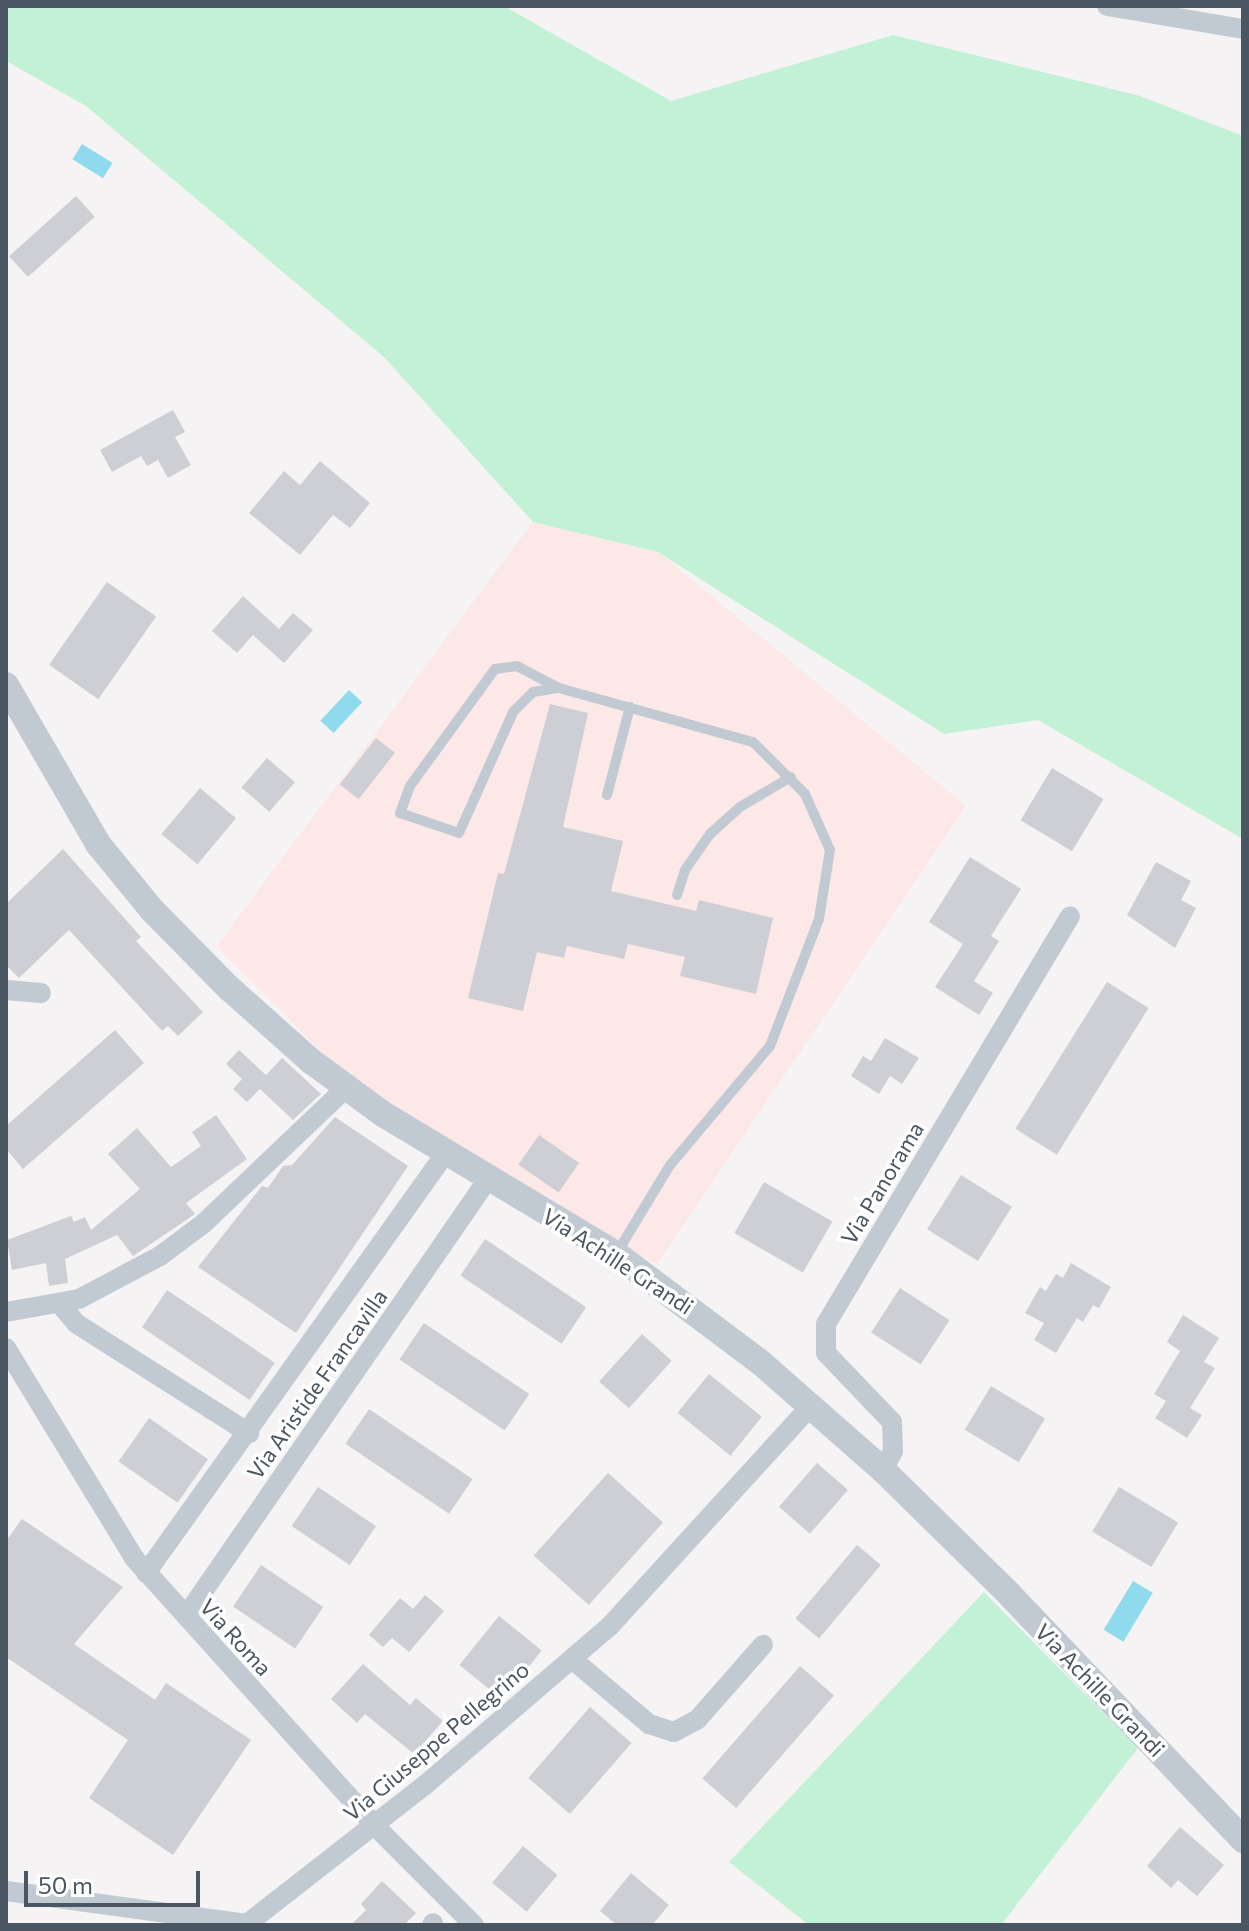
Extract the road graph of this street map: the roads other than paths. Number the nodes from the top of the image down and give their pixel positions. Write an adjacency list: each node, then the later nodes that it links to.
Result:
1 (1107, 6): 2 (street)
2 (1243, 29)
3 (6, 685): 12 (street, Via Achille Grandi)
4 (559, 688): 4 (lane); 5 (lane)
5 (630, 707): 6 (lane); 7 (lane)
6 (791, 777): 8 (lane); 15 (lane)
7 (607, 795)
8 (677, 895)
9 (1070, 916): 21 (street, Via Panorama)
10 (6, 990): 11 (street)
11 (41, 993)
12 (346, 1088): 13 (street, Via Achille Grandi); 16 (street)
13 (445, 1154): 14 (street, Via Achille Grandi); 20 (street, Via Aristide Francavilla)
14 (488, 1179): 15 (street, Via Achille Grandi); 23 (street, Via Aristide Francavilla)
15 (616, 1254): 19 (street, Via Achille Grandi)
16 (60, 1304): 17 (street); 20 (street)
17 (6, 1312)
18 (6, 1348): 22 (street, Via Roma)
19 (811, 1406): 21 (street, Via Achille Grandi); 25 (street, Via Giuseppe Pellegrino)
20 (249, 1433): 22 (street, Via Aristide Francavilla)
21 (883, 1470): 27 (street, Via Achille Grandi)
22 (146, 1573): 23 (street, Via Roma)
23 (186, 1616): 26 (street, Via Roma)
24 (763, 1645): 25 (street)
25 (572, 1659): 26 (street, Via Giuseppe Pellegrino)
26 (374, 1825): 29 (street, Via Giuseppe Pellegrino); 30 (street, Via Roma)
27 (1243, 1840)
28 (6, 1891): 29 (street, Via Giuseppe Pellegrino)
29 (247, 1925)
30 (474, 1925)

